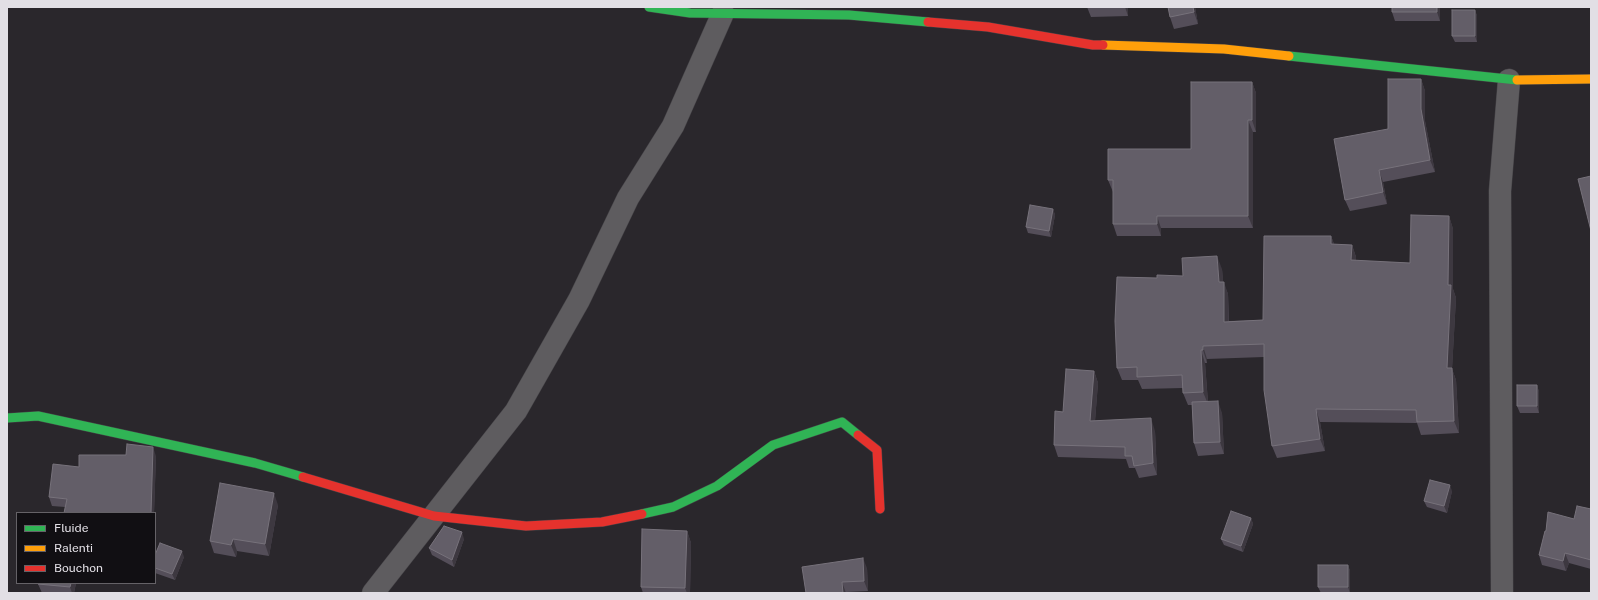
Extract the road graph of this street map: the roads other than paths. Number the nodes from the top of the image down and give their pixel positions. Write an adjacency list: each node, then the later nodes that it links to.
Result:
1 (649, 7): 2 (street)
2 (723, 13): 4 (street); 7 (street)
3 (1591, 79): 4 (street)
4 (1509, 80): 9 (street)
5 (7, 418): 7 (street)
6 (880, 509): 7 (street)
7 (434, 516): 8 (street)
8 (373, 593)
9 (1502, 593)

